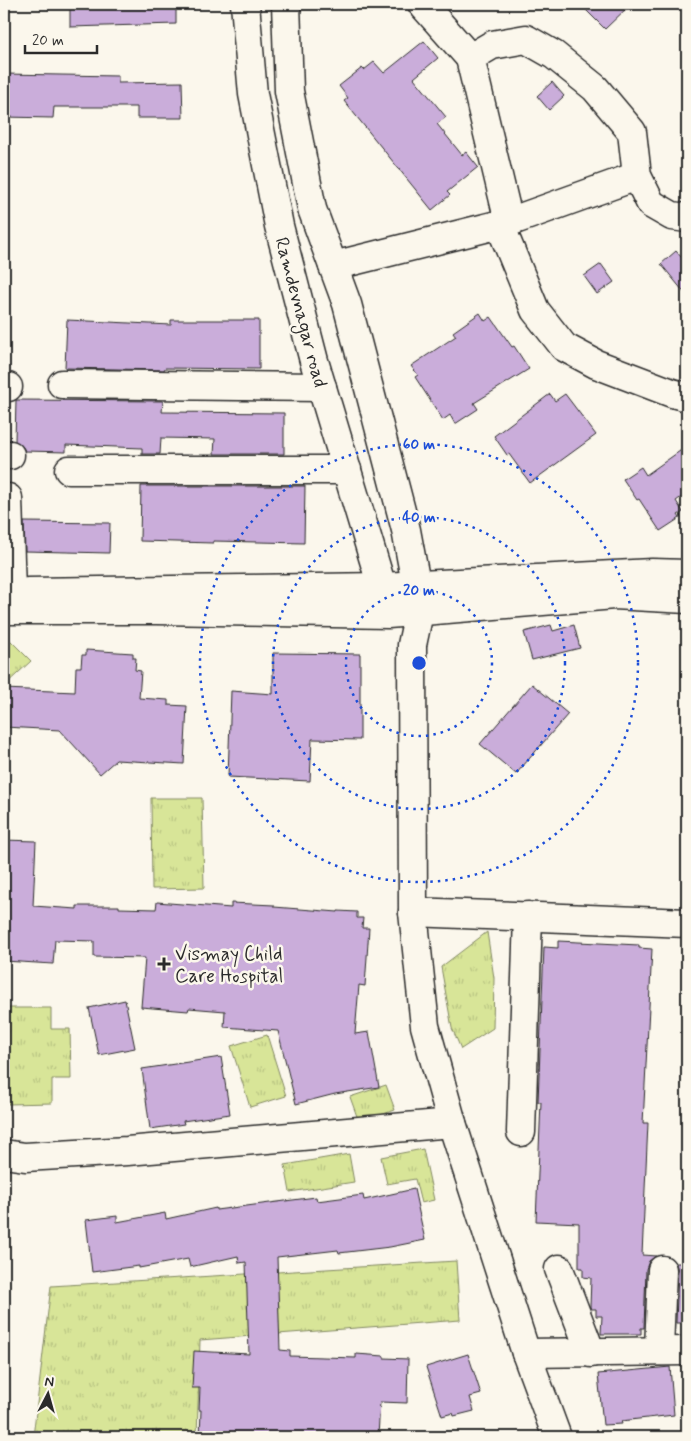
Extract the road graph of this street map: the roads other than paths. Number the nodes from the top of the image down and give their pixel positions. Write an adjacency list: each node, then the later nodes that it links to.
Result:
1 (246, 4): 10 (street, Ramdevnagar road)
2 (286, 4): 8 (street, Ramdevnagar road)
3 (422, 4): 4 (street)
4 (470, 58): 5 (street); 7 (street)
5 (637, 176): 6 (street); 7 (street)
6 (687, 218)
7 (504, 224): 8 (street); 11 (street)
8 (333, 266): 16 (street, Ramdevnagar road)
9 (62, 384): 10 (street)
10 (322, 386): 13 (street, Ramdevnagar road)
11 (687, 397)
12 (69, 470): 13 (street)
13 (347, 470): 17 (street, Ramdevnagar road)
14 (8, 498): 18 (street)
15 (687, 574): 16 (street)
16 (416, 584): 17 (street); 20 (street, Ramdevnagar road)
17 (382, 586): 18 (street); 21 (street, Ramdevnagar road)
18 (6, 598): 21 (street)
19 (687, 599): 20 (street)
20 (419, 612): 21 (street); 22 (street, Ramdevnagar road)
21 (388, 614): 22 (street)
22 (412, 645): 23 (street, Ramdevnagar road)
23 (413, 912): 24 (street); 26 (street, Ramdevnagar road)
24 (528, 916): 25 (street); 27 (street)
25 (687, 923)
26 (452, 1123): 28 (street); 33 (street, Ramdevnagar road)
27 (521, 1132)
28 (4, 1154)
29 (558, 1269): 32 (street)
30 (662, 1270): 31 (street)
31 (659, 1351): 32 (street); 34 (street)
32 (591, 1352): 33 (street)
33 (526, 1353): 35 (street, Ramdevnagar road)
34 (687, 1354)
35 (557, 1437)

